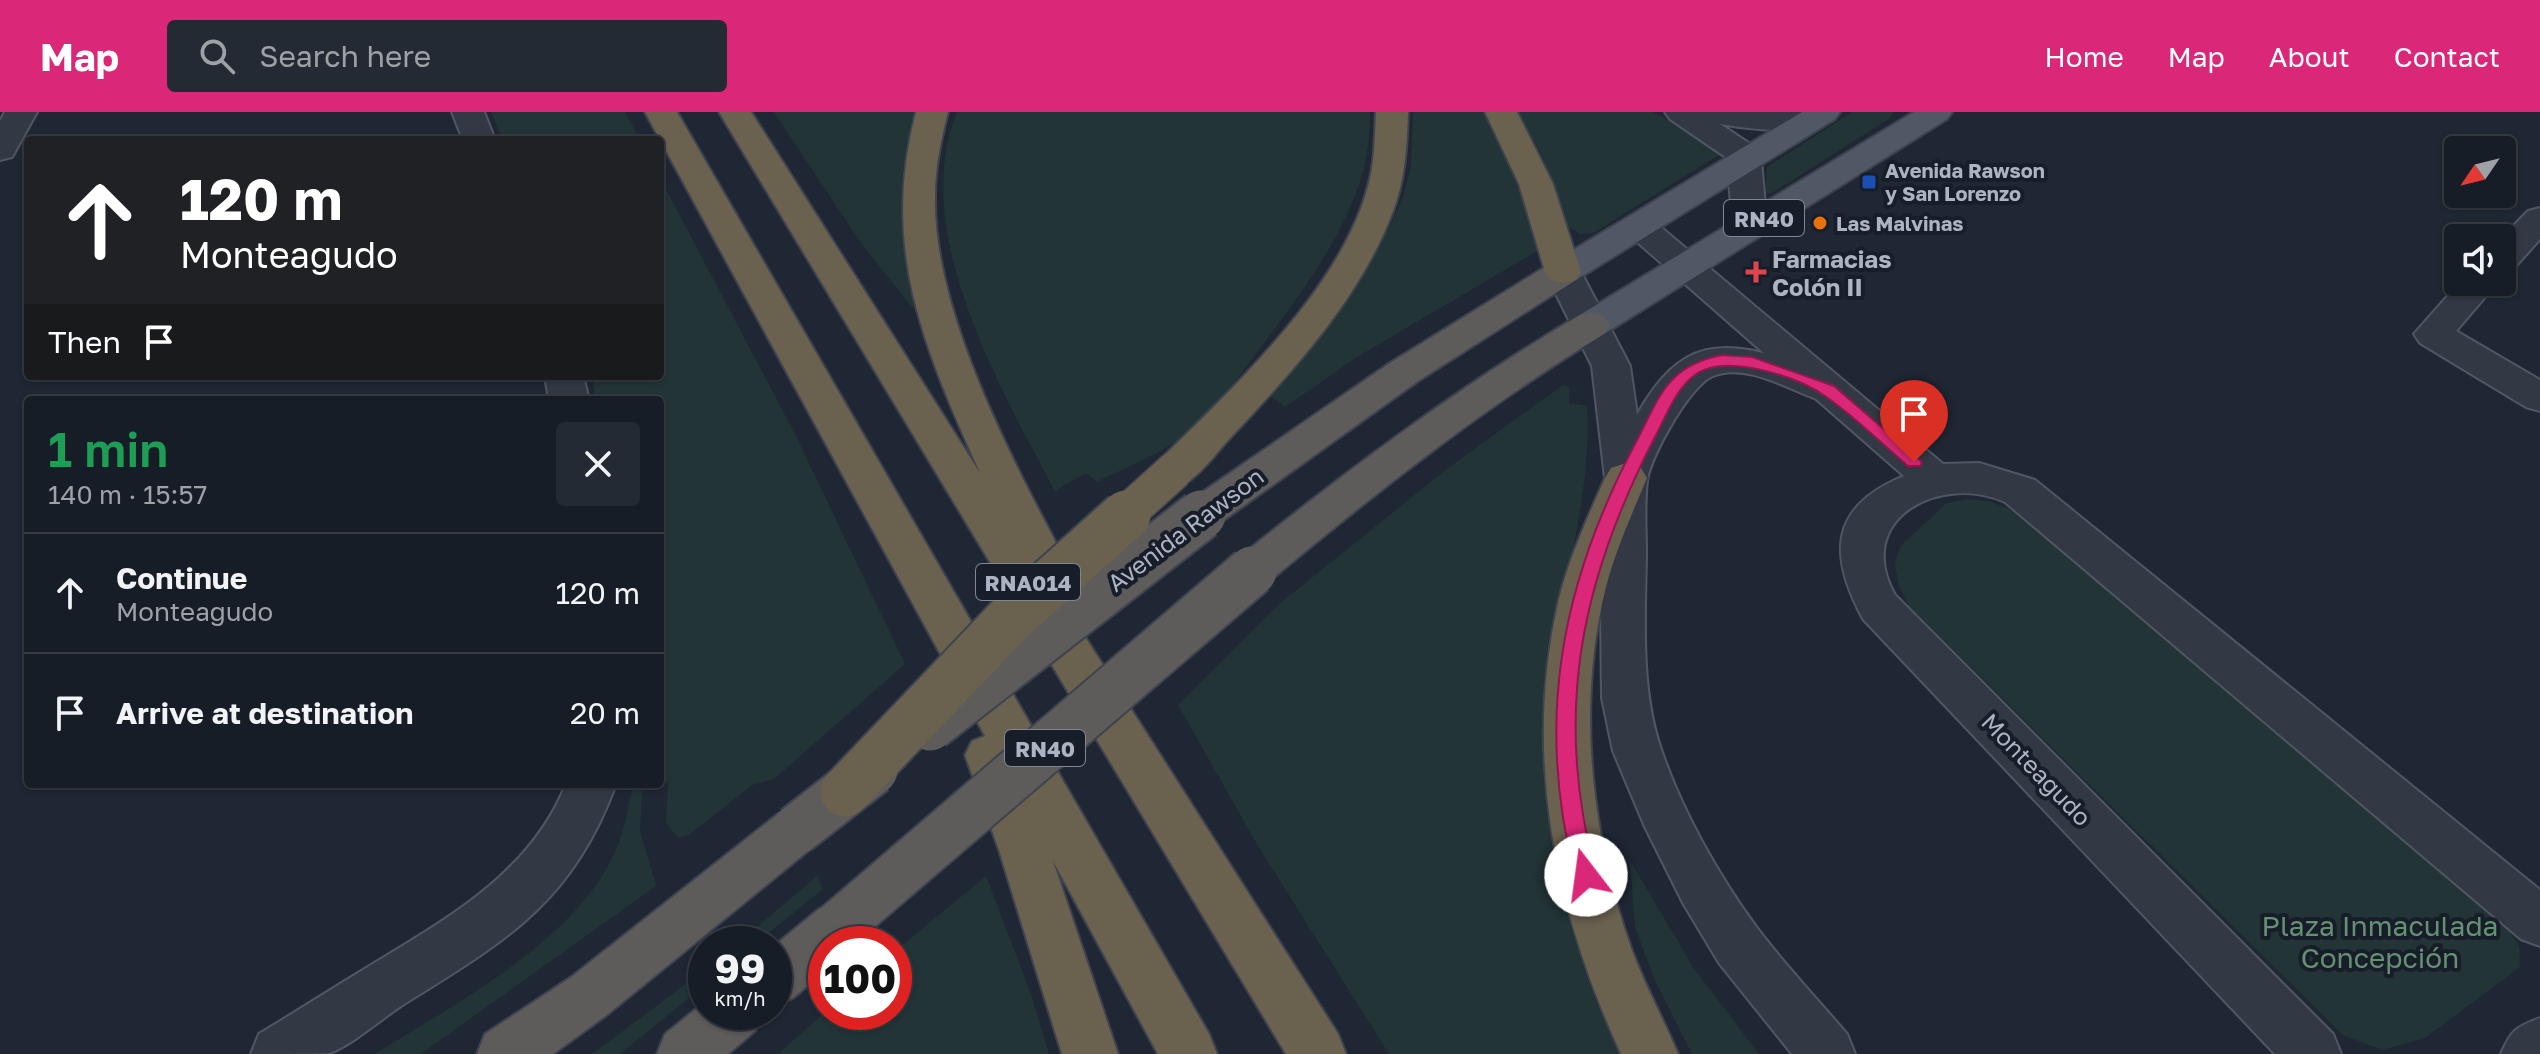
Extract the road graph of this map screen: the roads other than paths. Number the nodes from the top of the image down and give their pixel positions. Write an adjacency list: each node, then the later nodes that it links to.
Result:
1 (21, 112): 13 (street)
2 (468, 112): 12 (street)
3 (661, 112): 27 (highway)
4 (735, 112): 30 (highway, RNA014)
5 (932, 112): 30 (highway)
6 (1392, 112): 29 (highway, bridge)
7 (1501, 112): 20 (highway)
8 (1681, 112): 14 (street)
9 (1702, 112): 11 (street)
10 (1936, 112): 17 (main road, RN40)
11 (1819, 115): 14 (main road, Avenida Rawson / RN40)
12 (477, 136)
13 (0, 150)
14 (1745, 161): 16 (main road, Avenida Rawson / RN40); 17 (street)
15 (2540, 218): 18 (street)
16 (1639, 226): 19 (street); 20 (main road, Avenida Rawson / RN40)
17 (1750, 227): 19 (main road, RN40)
18 (2516, 244)
19 (1687, 266): 22 (main road, RN40); 23 (street)
20 (1563, 272): 22 (street); 29 (highway, Avenida Rawson / RN40, bridge)
21 (2467, 296): 24 (street)
22 (1591, 325): 25 (street); 32 (highway, RN40, bridge)
23 (1829, 390): 25 (street); 26 (street)
24 (2540, 398)
25 (1626, 478): 41 (highway); 42 (street)
26 (1935, 480): 31 (street, Monteagudo); 43 (street, Monteagudo)
27 (909, 556): 38 (highway); 39 (highway)
28 (590, 788): 35 (street)
29 (845, 792): 36 (highway, Avenida Rawson / RN40, bridge)
30 (1222, 900): 40 (highway, RNA014)
31 (2540, 922)
32 (792, 965)
33 (714, 1030): 37 (highway)
34 (2540, 1045): 44 (street)
35 (279, 1054)
36 (505, 1054)
37 (685, 1054)
38 (1090, 1054)
39 (1189, 1054)
40 (1318, 1054)
41 (1650, 1054)
42 (1827, 1054)
43 (2313, 1054)
44 (2529, 1054)

